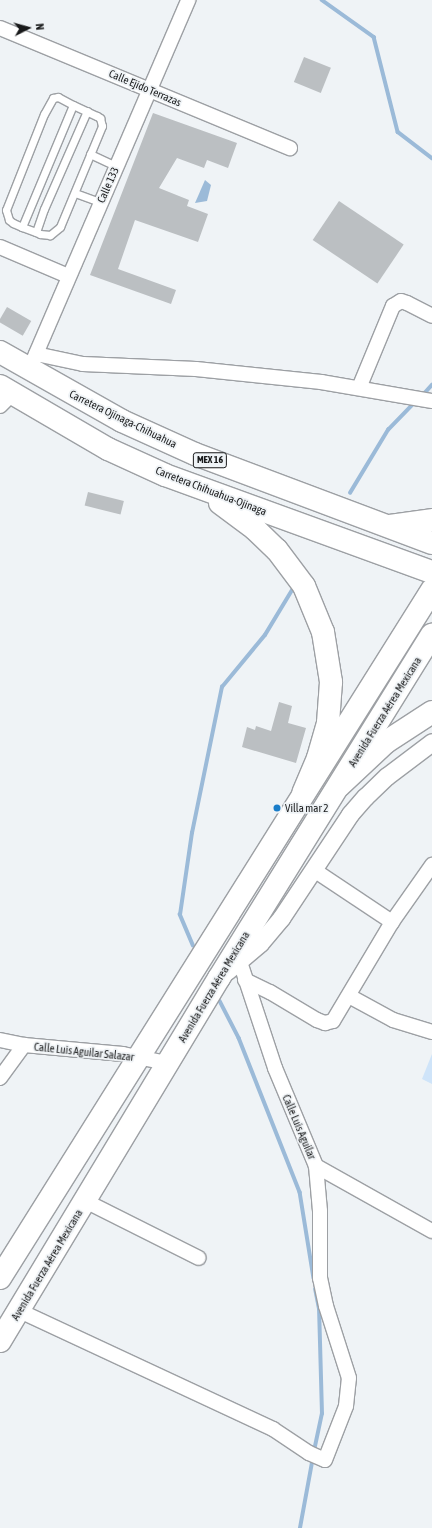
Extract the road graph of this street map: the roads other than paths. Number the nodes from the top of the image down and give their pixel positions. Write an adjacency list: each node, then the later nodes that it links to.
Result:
1 (188, 0): 3 (street, Calle 133)
2 (0, 28): 3 (street, Calle Ejido Terrazas)
3 (150, 90): 6 (street, Calle Ejido Terrazas); 8 (street, Calle 133)
4 (73, 104): 5 (lane); 11 (lane); 11 (lane)
5 (87, 112): 7 (lane); 12 (lane)
6 (290, 148)
7 (90, 154): 8 (lane); 9 (lane)
8 (116, 166): 10 (street, Calle 133)
9 (75, 193): 10 (lane); 12 (lane)
10 (100, 202): 14 (street, Calle 133)
11 (22, 227): 12 (lane)
12 (36, 232)
13 (0, 247): 14 (street)
14 (68, 276): 17 (street, Calle 133)
15 (432, 316): 18 (street)
16 (0, 352): 17 (main road, Carretera Ojinaga-Chihuahua / MEX 16)
17 (32, 362): 18 (street); 23 (main road, Carretera Ojinaga-Chihuahua / MEX 16)
18 (358, 388): 20 (street)
19 (4, 396): 21 (main road, Carretera Chihuahua-Ojinaga / MEX 16)
20 (432, 402)
21 (197, 487): 25 (main road, Carretera Chihuahua-Ojinaga / MEX 16); 31 (main road)
22 (432, 520): 23 (main road)
23 (388, 526): 24 (main road, Carretera Ojinaga-Chihuahua / MEX 16)
24 (432, 543)
25 (432, 572)
26 (432, 590): 31 (main road)
27 (432, 635): 30 (main road, Avenida Fuerza Aérea Mexicana)
28 (432, 712): 30 (main road)
29 (432, 742): 33 (street)
30 (339, 786): 36 (main road, Avenida Fuerza Aérea Mexicana)
31 (303, 793): 42 (main road)
32 (432, 865): 34 (street)
33 (314, 870): 34 (street); 35 (street)
34 (392, 922): 38 (street)
35 (240, 962): 36 (street); 37 (street, Calle Luis Aguilar)
36 (219, 978): 43 (main road, Avenida Fuerza Aérea Mexicana)
37 (245, 980): 38 (street); 45 (street, Calle Luis Aguilar)
38 (349, 996): 39 (street)
39 (432, 1032)
40 (0, 1040): 41 (street, Calle Luis Aguilar Salazar)
41 (24, 1045): 42 (street, Calle Luis Aguilar Salazar); 44 (street)
42 (139, 1058): 43 (street, Calle Luis Aguilar Salazar); 49 (main road)
43 (167, 1063): 46 (main road, Avenida Fuerza Aérea Mexicana)
44 (0, 1078)
45 (316, 1166): 47 (street, Calle Luis Aguilar); 50 (street)
46 (85, 1201): 48 (street); 50 (main road, Avenida Fuerza Aérea Mexicana)
47 (432, 1231)
48 (199, 1258)
49 (0, 1278)
50 (20, 1310): 51 (main road, Avenida Fuerza Aérea Mexicana)
51 (0, 1341)

